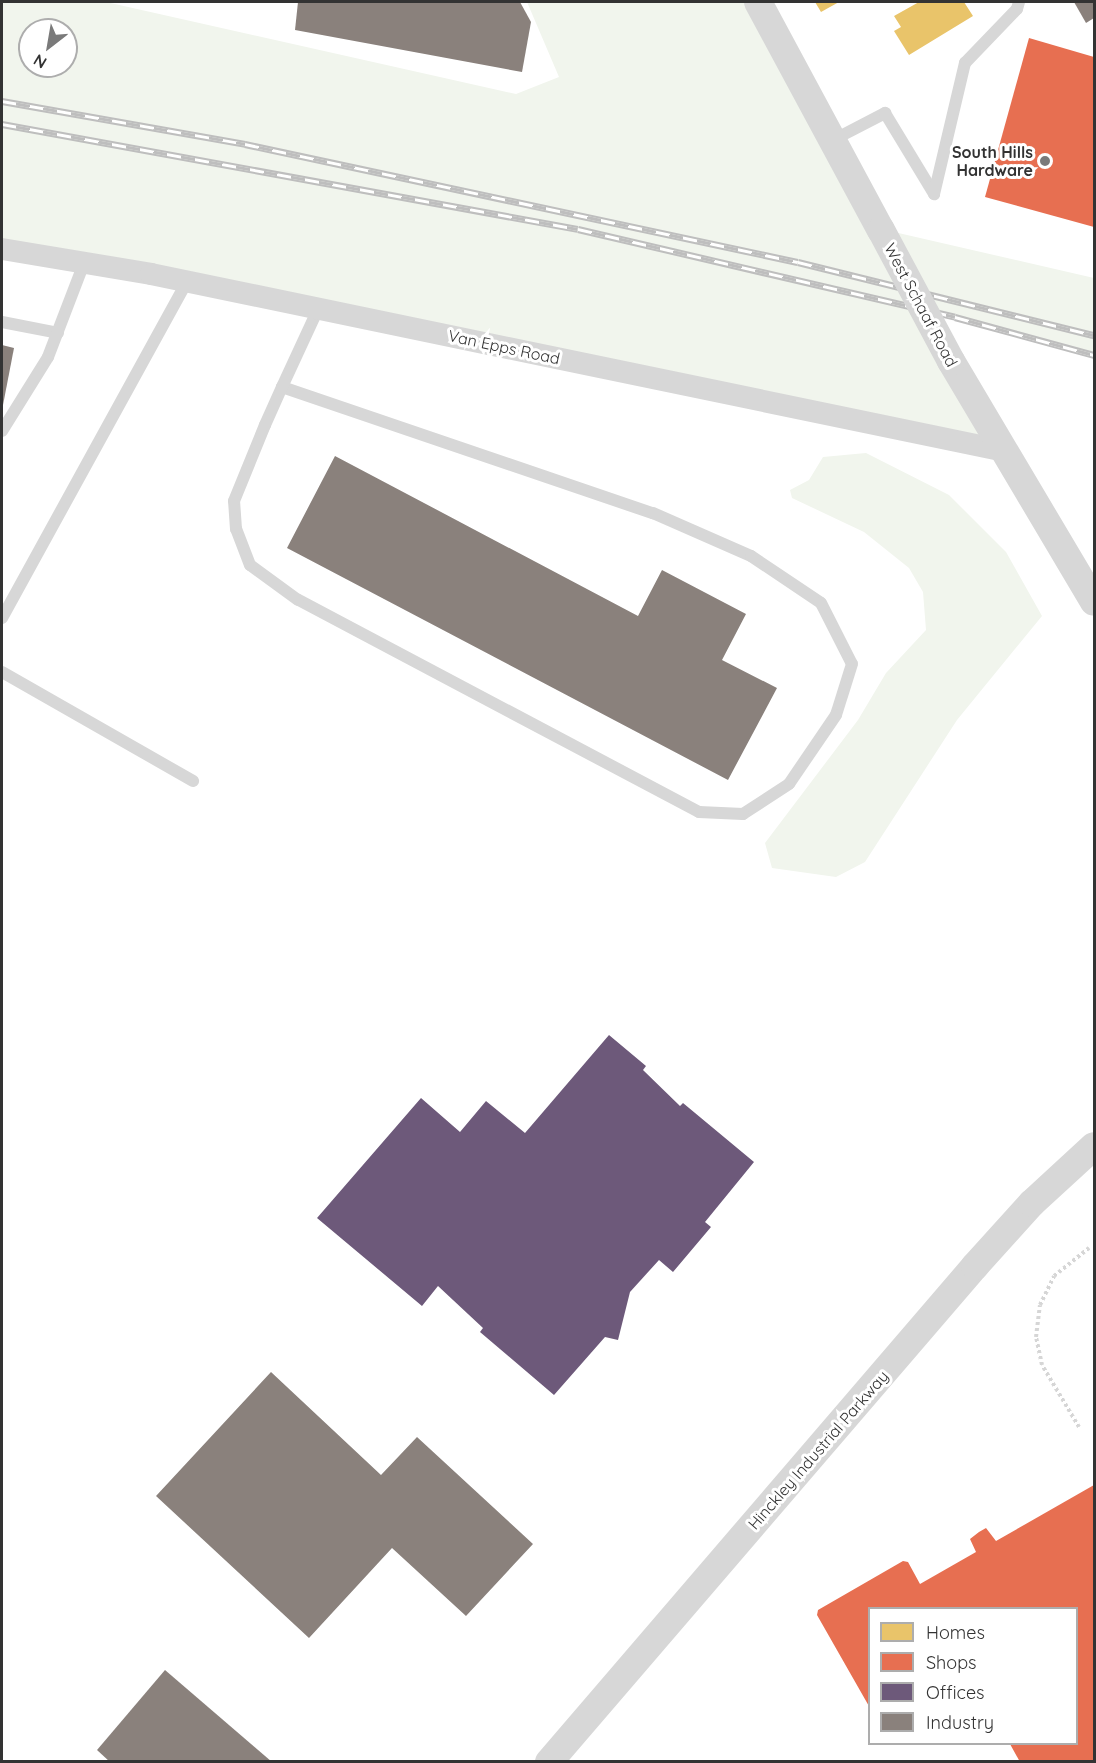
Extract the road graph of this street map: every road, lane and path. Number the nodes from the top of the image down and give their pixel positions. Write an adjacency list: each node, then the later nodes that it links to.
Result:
1 (758, 2): 3 (street, West Schaaf Road)
2 (1018, 2): 3 (lane)
3 (833, 140): 12 (street, West Schaaf Road, bridge)
4 (2, 249): 5 (street, Van Epps Road)
5 (84, 263): 6 (street, Van Epps Road); 9 (lane)
6 (187, 282): 7 (street, Van Epps Road); 14 (lane)
7 (318, 309): 10 (lane); 12 (street, Van Epps Road)
8 (2, 322): 9 (lane)
9 (58, 333): 11 (lane)
10 (282, 387): 10 (lane)
11 (2, 431)
12 (1005, 451): 13 (street, West Schaaf Road)
13 (1095, 602)
14 (2, 618)
15 (2, 672): 16 (lane)
16 (193, 781)
17 (1095, 1146): 20 (street, Hinckley Industrial Parkway)
18 (1089, 1248): 19 (path)
19 (1079, 1427)
20 (549, 1761)

